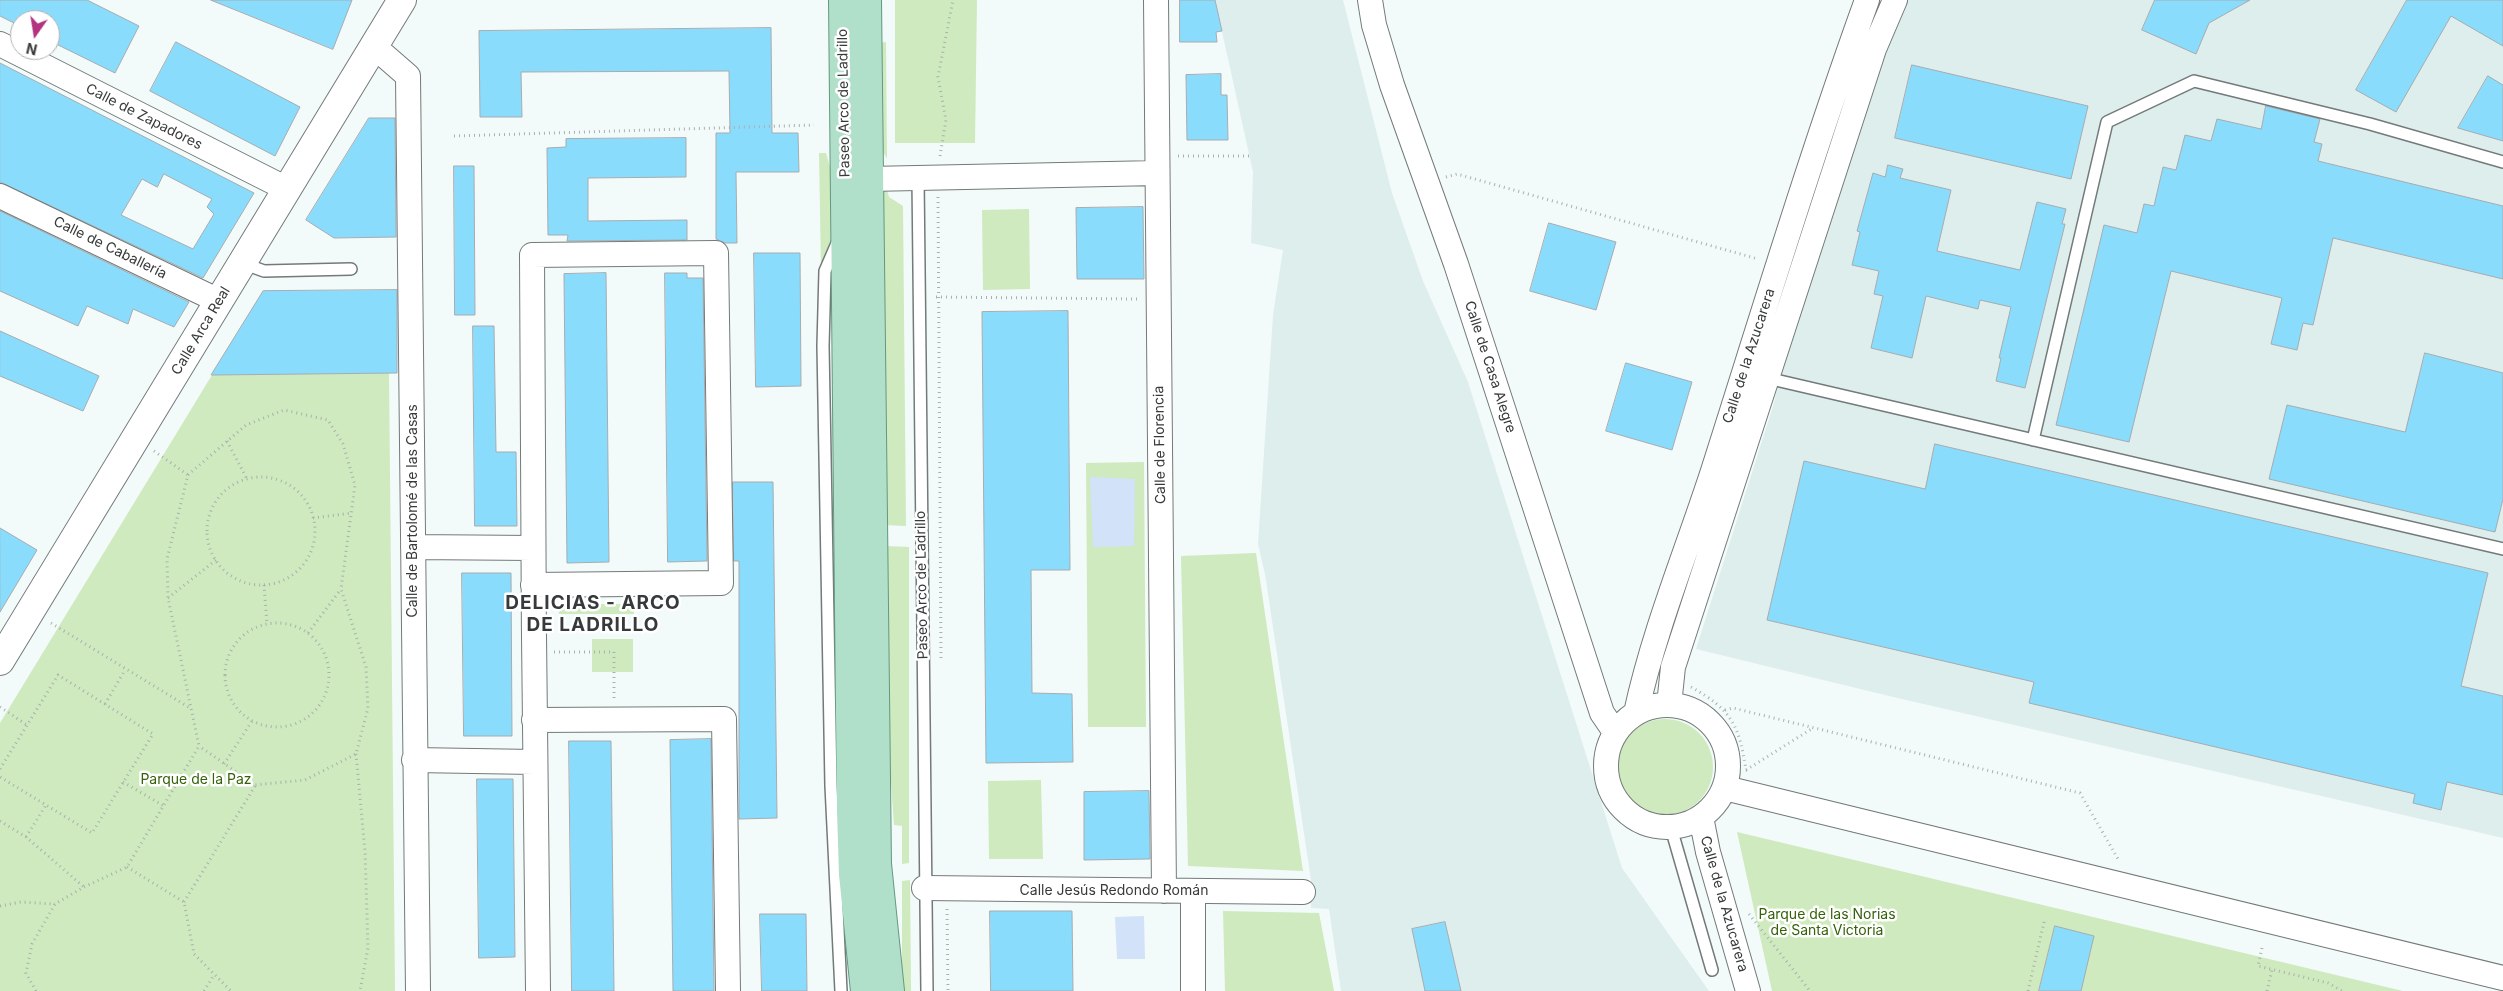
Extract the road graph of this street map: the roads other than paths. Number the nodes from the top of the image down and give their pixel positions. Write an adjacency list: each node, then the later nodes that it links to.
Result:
1 (402, 0): 9 (street, Calle Arca Real)
2 (843, 0): 16 (main road, Paseo Arco de Ladrillo)
3 (867, 0): 13 (main road, Paseo Arco de Ladrillo)
4 (1156, 0): 11 (street, Calle de Florencia)
5 (1370, 0): 30 (street, Calle de Casa Alegre)
6 (1867, 0): 28 (street, Calle de la Azucarera)
7 (1895, 0): 20 (street, Calle de la Azucarera)
8 (0, 44): 14 (street, Calle de Zapadores)
9 (371, 50): 14 (street, Calle Arca Real); 22 (street, Calle de Bartolomé de las Casas)
10 (2503, 162): 21 (lane)
11 (1157, 165): 12 (street); 37 (street, Calle de Florencia)
12 (928, 178): 13 (street); 36 (lane, Paseo Arco de Ladrillo)
13 (869, 179): 16 (street, Paseo Arco de Ladrillo); 47 (main road, Paseo Arco de Ladrillo)
14 (287, 189): 17 (street, Calle Arca Real)
15 (0, 196): 19 (street, Calle de Caballería)
16 (846, 214): 45 (lane, Paseo Arco de Ladrillo); 46 (main road, Paseo Arco de Ladrillo)
17 (242, 263): 18 (lane); 19 (street, Calle Arca Real)
18 (351, 269)
19 (219, 301): 26 (street, Calle Arca Real)
20 (1767, 378): 21 (lane); 27 (street, Calle de la Azucarera)
21 (2032, 440): 24 (lane)
22 (413, 547): 23 (street); 31 (street, Calle de Bartolomé de las Casas)
23 (533, 548): 25 (street); 25 (street)
24 (2503, 549)
25 (533, 585): 29 (street)
26 (0, 661)
27 (1669, 704): 28 (street); 33 (street)
28 (1636, 712): 30 (street)
29 (534, 720): 32 (street); 44 (street)
30 (1615, 732): 35 (street)
31 (414, 760): 32 (street); 42 (street, Calle de Bartolomé de las Casas)
32 (534, 762): 43 (street)
33 (1725, 788): 34 (street); 41 (street)
34 (1701, 817): 35 (street); 50 (street, Calle de la Azucarera)
35 (1671, 828): 40 (lane)
36 (935, 889): 37 (street, Calle Jesús Redondo Román); 48 (lane, Paseo Arco de Ladrillo)
37 (1164, 891): 38 (street, Calle Jesús Redondo Román)
38 (1193, 891): 39 (street, Calle Jesús Redondo Román); 49 (street)
39 (1303, 892)
40 (1712, 970)
41 (2503, 978)
42 (418, 991)
43 (538, 991)
44 (728, 991)
45 (840, 991)
46 (865, 991)
47 (890, 991)
48 (927, 991)
49 (1194, 991)
50 (1748, 991)

